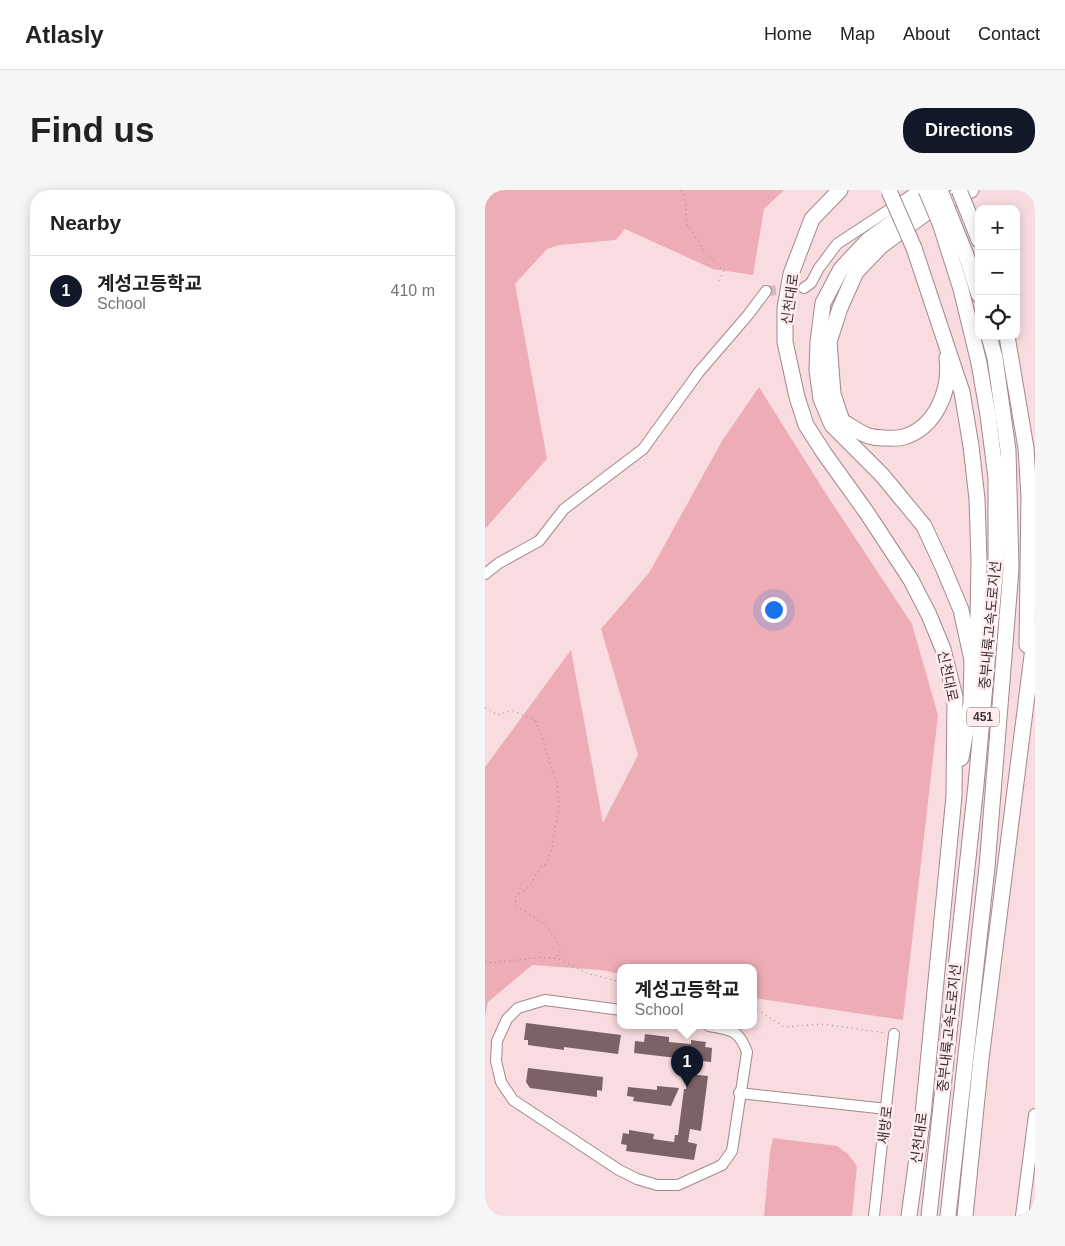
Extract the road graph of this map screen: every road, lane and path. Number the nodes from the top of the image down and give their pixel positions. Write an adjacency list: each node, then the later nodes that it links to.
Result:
1 (681, 190): 11 (path)
2 (840, 190): 23 (highway, 신천대로)
3 (919, 190): 13 (street)
4 (926, 190): 9 (highway, 중부내륙고속도로지선 / 451, bridge)
5 (939, 190): 9 (highway, 중부내륙고속도로지선 / 451, bridge); 20 (highway)
6 (959, 190): 10 (highway, bridge)
7 (971, 190): 15 (highway)
8 (889, 191): 15 (highway, bridge)
9 (946, 221): 12 (highway, 중부내륙고속도로지선 / 451); 36 (highway, 중부내륙고속도로지선 / 451)
10 (975, 230)
11 (717, 280)
12 (975, 283)
13 (805, 288)
14 (766, 291): 18 (street)
15 (943, 335): 20 (highway)
16 (990, 340): 37 (highway, 중부내륙고속도로지선 / 451)
17 (1008, 340): 21 (highway)
18 (485, 574)
19 (1035, 632): 21 (highway)
20 (972, 660): 23 (highway)
21 (1027, 692): 38 (highway)
22 (485, 708): 24 (path)
23 (954, 796): 35 (highway, 신천대로)
24 (557, 959): 25 (path); 26 (path)
25 (485, 962)
26 (617, 981)
27 (617, 1009): 31 (street)
28 (757, 1009): 30 (path)
29 (726, 1029): 31 (street)
30 (894, 1034): 32 (street, 새방로)
31 (739, 1093): 32 (street)
32 (887, 1109): 34 (street, 새방로)
33 (1035, 1115): 39 (main road)
34 (874, 1216)
35 (909, 1216)
36 (929, 1216)
37 (948, 1216)
38 (965, 1216)
39 (1022, 1216)

